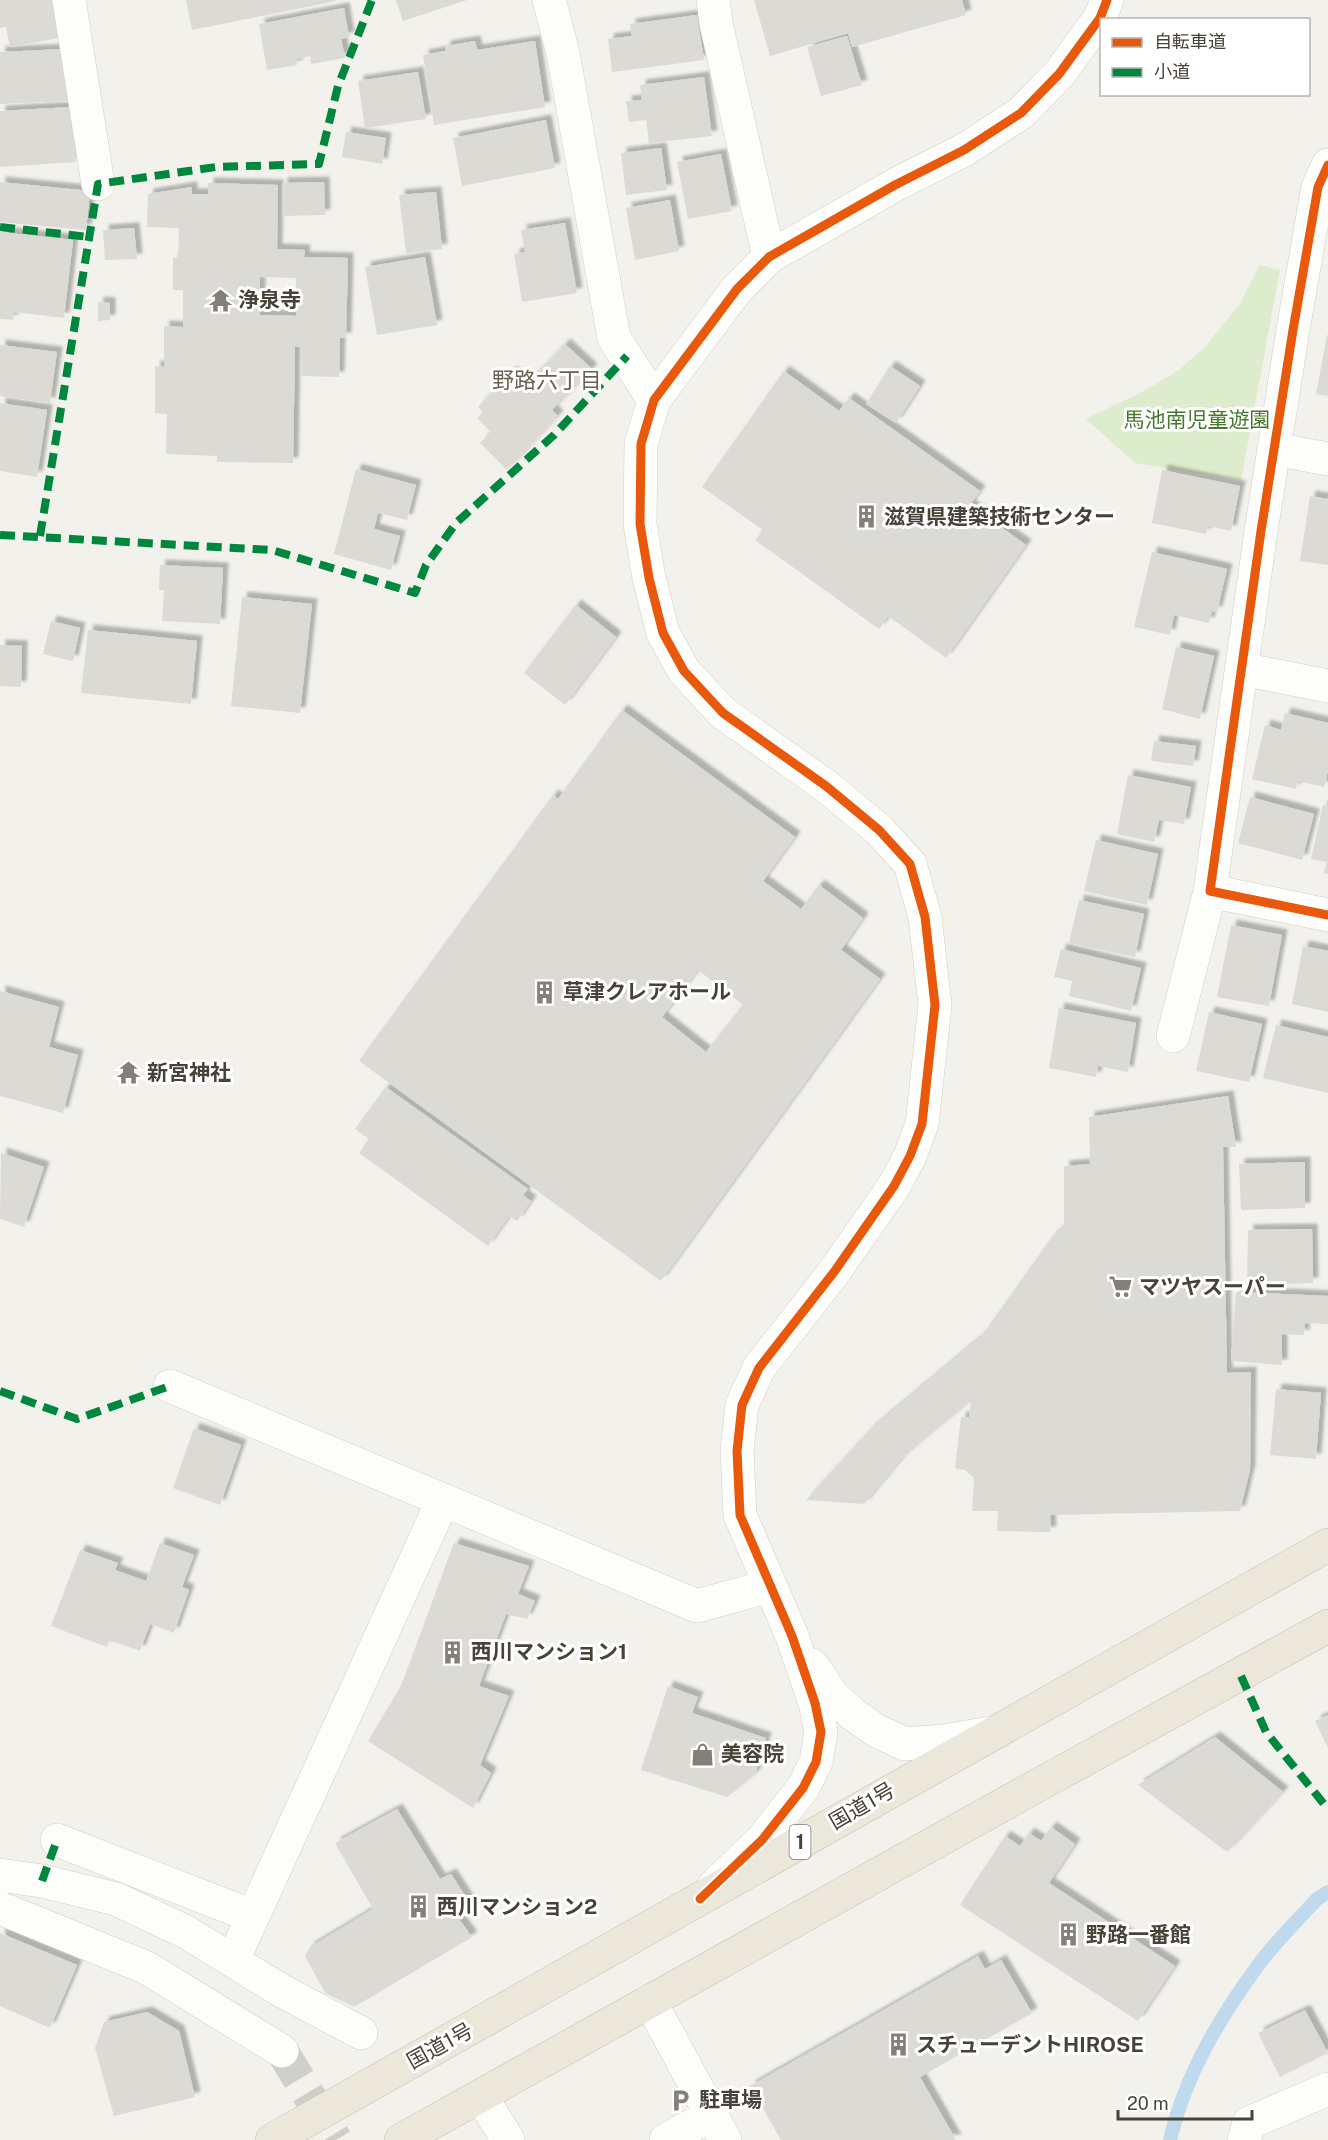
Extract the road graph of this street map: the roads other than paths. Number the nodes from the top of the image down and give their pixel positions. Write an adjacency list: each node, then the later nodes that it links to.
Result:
1 (69, 0): 6 (street)
2 (549, 0): 8 (street)
3 (713, 0): 7 (street)
4 (1107, 0): 7 (street)
5 (1328, 165): 9 (street)
6 (98, 184)
7 (769, 257): 8 (street)
8 (654, 400): 19 (street)
9 (1274, 449): 10 (street); 11 (street)
10 (1328, 459)
11 (1241, 669): 12 (street); 13 (street)
12 (1328, 686)
13 (1210, 891): 14 (street); 15 (street)
14 (1328, 915)
15 (1173, 1036)
16 (170, 1386): 17 (street)
17 (443, 1500): 19 (street); 27 (street)
18 (1328, 1545): 22 (highway, 国道1号 / 1)
19 (770, 1586): 21 (street)
20 (1328, 1626): 29 (highway)
21 (792, 1636): 22 (street); 25 (street)
22 (994, 1732): 25 (highway, 国道1号 / 1)
23 (57, 1840): 27 (street)
24 (0, 1875): 28 (street)
25 (700, 1899): 35 (highway, 国道1号 / 1)
26 (0, 1908): 31 (street)
27 (252, 1916): 28 (street)
28 (232, 1960): 30 (street)
29 (650, 2001): 33 (highway); 34 (street)
30 (361, 2034)
31 (282, 2051)
32 (1328, 2089): 39 (street)
33 (481, 2096): 36 (highway); 37 (street)
34 (718, 2127): 38 (street)
35 (272, 2140)
36 (401, 2140)
37 (508, 2140)
38 (666, 2140)
39 (1245, 2140)

